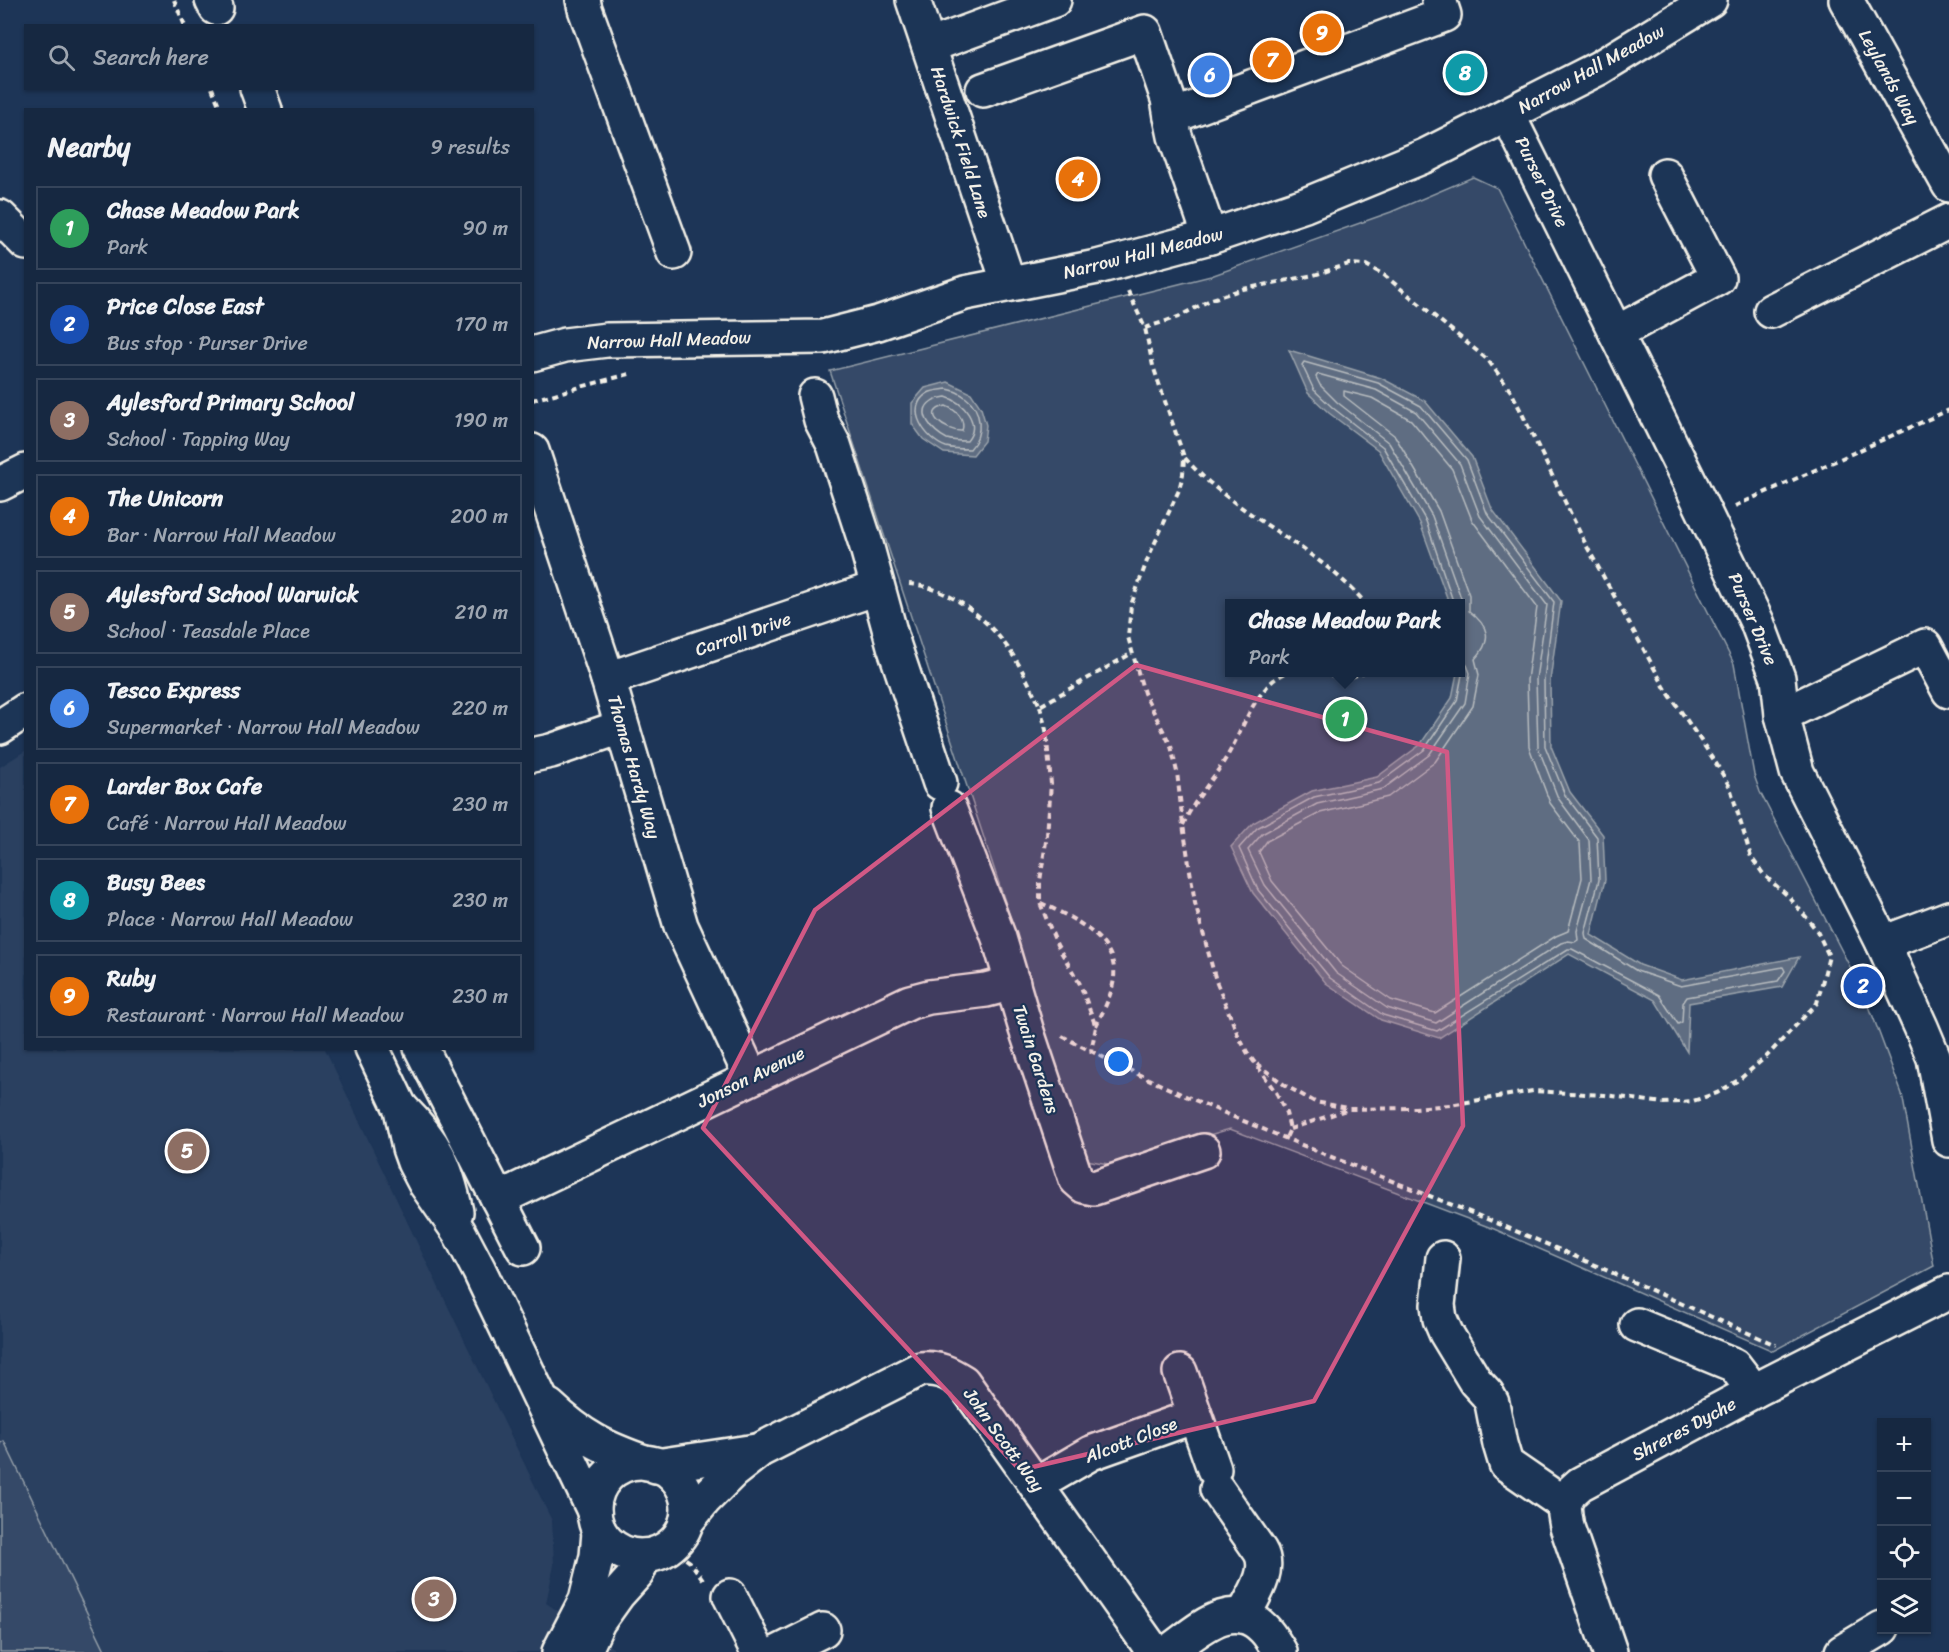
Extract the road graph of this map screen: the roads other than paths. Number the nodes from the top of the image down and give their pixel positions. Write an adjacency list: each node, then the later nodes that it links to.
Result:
1 (583, 0): 19 (street)
2 (913, 0): 7 (street, Hardwick Field Lane)
3 (1054, 0): 7 (street)
4 (1439, 0): 12 (street)
5 (1708, 0): 11 (street, Narrow Hall Meadow)
6 (1846, 0): 14 (street, Leylands Way)
7 (929, 46): 20 (street, Hardwick Field Lane)
8 (258, 90): 10 (street)
9 (983, 90): 12 (street)
10 (264, 108)
11 (1508, 115): 17 (street, Narrow Hall Meadow); 22 (street, Purser Drive)
12 (1171, 117): 17 (street)
13 (1665, 176): 22 (street)
14 (1949, 185)
15 (0, 217): 18 (street)
16 (1949, 221): 21 (street)
17 (1210, 237): 20 (street, Narrow Hall Meadow)
18 (24, 241)
19 (674, 253)
20 (1009, 284): 23 (street, Narrow Hall Meadow)
21 (1771, 311)
22 (1616, 333): 32 (street, Purser Drive)
23 (534, 353)
24 (814, 396): 28 (street)
25 (534, 457): 29 (street, Thomas Hardy Way)
26 (24, 472): 27 (street)
27 (0, 484)
28 (877, 588): 29 (street, Carroll Drive); 38 (street, Twain Gardens)
29 (608, 679): 34 (street, Thomas Hardy Way)
30 (1949, 691): 32 (street)
31 (24, 711): 33 (street)
32 (1782, 715): 37 (street, Purser Drive)
33 (0, 727)
34 (621, 727): 35 (street); 41 (street, Thomas Hardy Way)
35 (534, 755)
36 (1949, 918): 37 (street)
37 (1882, 943): 42 (street, Purser Drive)
38 (1012, 983): 41 (street, Jonson Avenue); 43 (street, Twain Gardens)
39 (373, 1050): 51 (street)
40 (422, 1050): 44 (street)
41 (751, 1077): 44 (street, Jonson Avenue)
42 (1949, 1140)
43 (1203, 1150)
44 (498, 1199): 45 (street)
45 (523, 1248)
46 (1443, 1258): 56 (street)
47 (1949, 1292): 50 (street, Shreres Dyche)
48 (1637, 1325): 50 (street)
49 (1180, 1372): 52 (street, Alcott Close)
50 (1754, 1391): 56 (street, Shreres Dyche)
51 (541, 1399): 54 (street); 57 (street)
52 (1195, 1416): 55 (street, Alcott Close); 61 (street, Alcott Close)
53 (760, 1450): 54 (street); 55 (street, John Scott Way); 58 (street)
54 (652, 1464): 57 (street); 58 (street)
55 (1036, 1485): 68 (street, John Scott Way)
56 (1564, 1504): 71 (street)
57 (597, 1521): 59 (street); 64 (street)
58 (686, 1522): 59 (street)
59 (656, 1552): 65 (street)
60 (730, 1596): 66 (street)
61 (1243, 1616): 69 (street); 70 (street)
62 (823, 1630): 67 (street)
63 (1877, 1630): 72 (street)
64 (559, 1652)
65 (585, 1652)
66 (758, 1652)
67 (779, 1652)
68 (1154, 1652)
69 (1168, 1652)
70 (1280, 1652)
71 (1610, 1652)
72 (1842, 1652)

